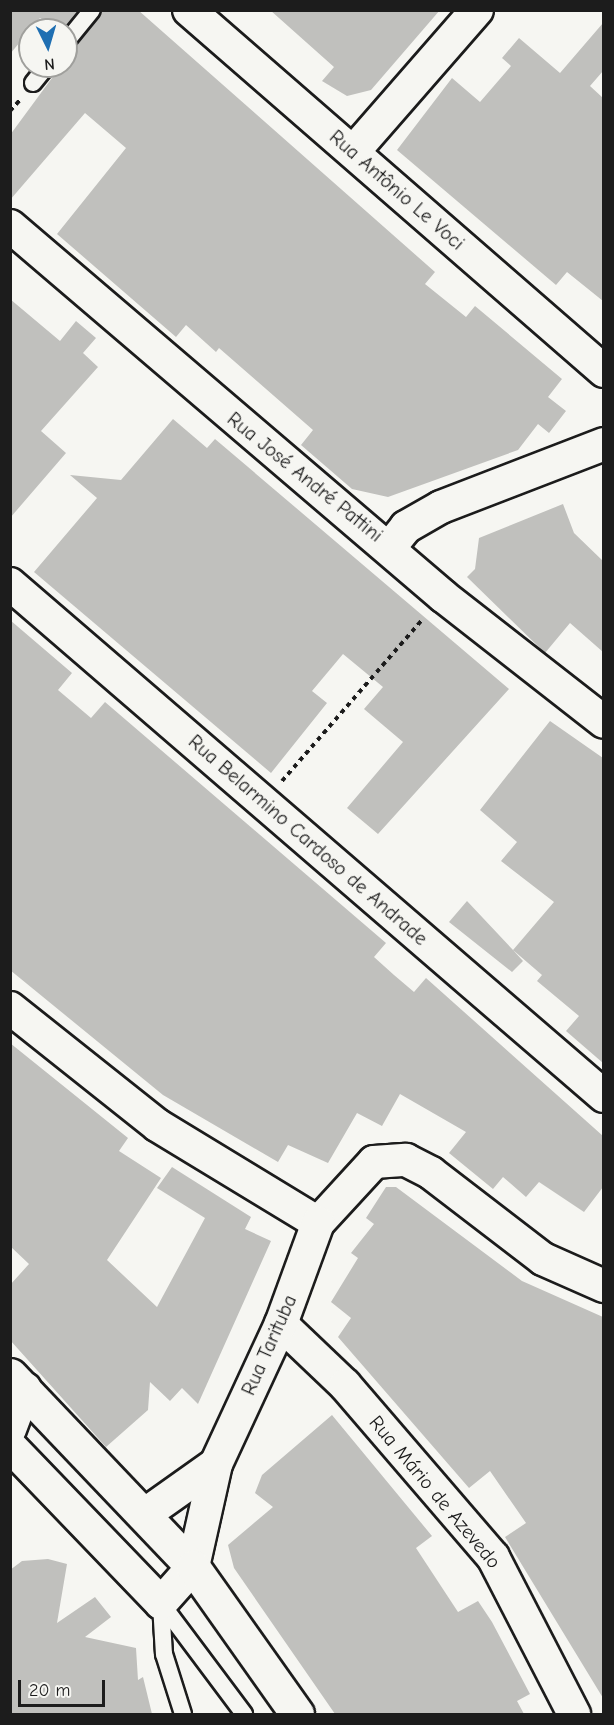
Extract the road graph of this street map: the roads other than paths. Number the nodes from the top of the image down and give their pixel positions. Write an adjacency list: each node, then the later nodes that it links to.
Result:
1 (92, 10): 4 (lane)
2 (189, 10): 7 (street, Rua Antônio Le Voci)
3 (477, 10): 7 (street)
4 (78, 27)
5 (37, 78): 6 (lane)
6 (33, 83)
7 (354, 151): 9 (street, Rua Antônio Le Voci)
8 (10, 226): 11 (street, Rua José André Pattini)
9 (603, 371)
10 (603, 444): 11 (street)
11 (390, 547): 13 (street, Rua José André Pattini)
12 (10, 584): 15 (street, Rua Belarmino Cardoso de Andrade)
13 (603, 722)
14 (10, 1008): 16 (street)
15 (603, 1096)
16 (318, 1223): 17 (street); 18 (street, Rua Tarituba)
17 (603, 1286)
18 (281, 1324): 22 (street, Rua Tarituba); 29 (street, Rua Mário de Azevedo)
19 (18, 1382): 20 (street); 23 (street)
20 (10, 1429)
21 (10, 1446): 25 (street)
22 (216, 1464): 23 (street, Rua Tarituba); 24 (street, Rua Tarituba)
23 (144, 1515): 24 (street)
24 (193, 1567): 25 (street); 28 (street)
25 (161, 1603): 26 (lane); 27 (lane)
26 (183, 1714)
27 (244, 1714)
28 (297, 1714)
29 (574, 1714)

